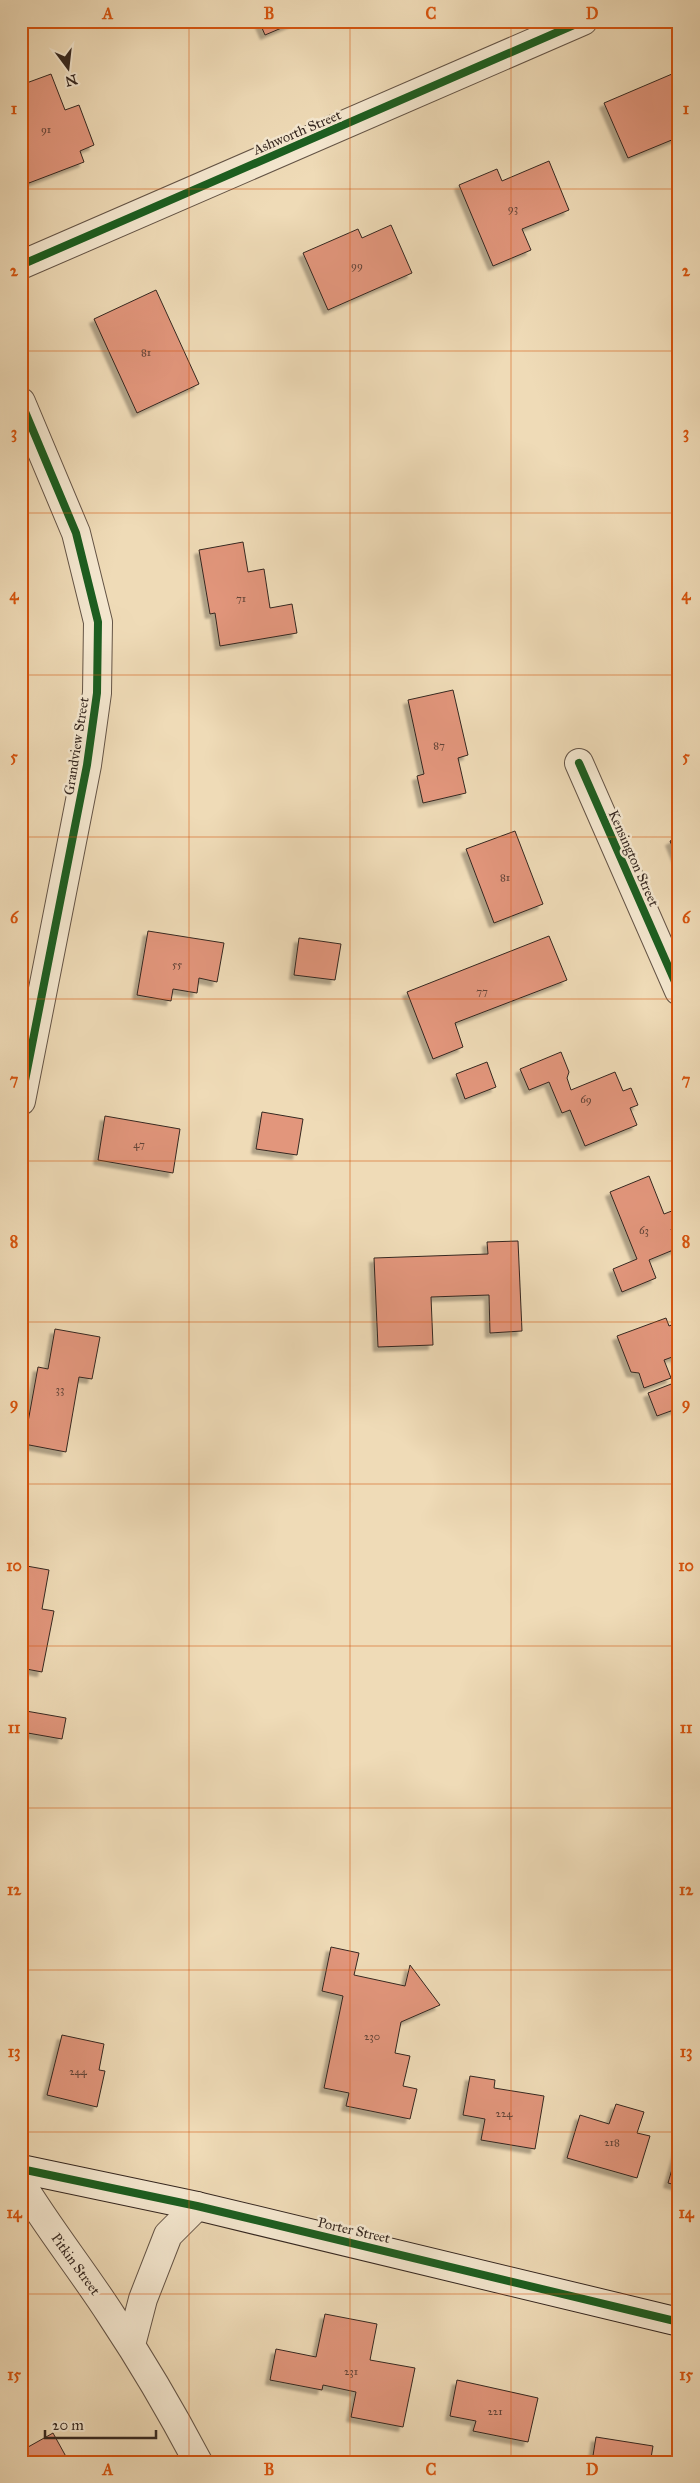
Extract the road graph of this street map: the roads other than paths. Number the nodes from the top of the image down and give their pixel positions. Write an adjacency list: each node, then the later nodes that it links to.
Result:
1 (583, 21): 2 (street, Ashworth Street)
2 (21, 265)
3 (21, 402): 6 (street, Grandview Street)
4 (579, 763): 5 (street, Kensington Street)
5 (679, 991)
6 (21, 1101)
7 (21, 2169): 9 (street, Porter Street)
8 (21, 2183): 11 (street, Pitkin Street)
9 (197, 2206): 10 (street, Porter Street); 11 (street)
10 (679, 2322)
11 (131, 2346): 12 (street, Pitkin Street)
12 (198, 2462)

